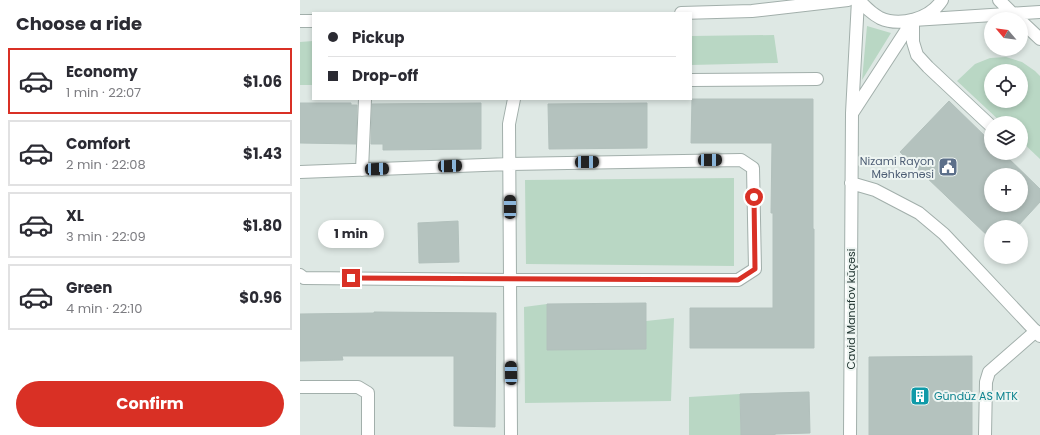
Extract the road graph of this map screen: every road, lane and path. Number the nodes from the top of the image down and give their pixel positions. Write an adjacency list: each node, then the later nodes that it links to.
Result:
1 (848, 0): 7 (street)
2 (858, 0): 10 (street); 19 (street, Cavid Manafov küçəsi)
3 (942, 0): 10 (street)
4 (999, 0): 5 (street)
5 (1011, 12)
6 (1040, 12): 8 (street)
7 (692, 13)
8 (1028, 15)
9 (984, 19): 10 (street)
10 (913, 20): 19 (street); 20 (street)
11 (300, 21): 12 (street)
12 (312, 21)
13 (1028, 29): 14 (street)
14 (1040, 40)
15 (817, 79): 16 (street)
16 (692, 80)
17 (365, 100): 22 (street)
18 (514, 100): 21 (street)
19 (852, 113): 24 (street, Cavid Manafov küçəsi)
20 (984, 119)
21 (510, 164): 22 (street); 26 (street); 26 (street)
22 (362, 170): 23 (street)
23 (300, 172)
24 (851, 183): 27 (street); 31 (street, Cavid Manafov küçəsi)
25 (300, 275): 26 (street)
26 (510, 280): 30 (street)
27 (1038, 333): 32 (street)
28 (300, 387): 29 (street)
29 (368, 435)
30 (511, 435)
31 (850, 435)
32 (985, 435)

